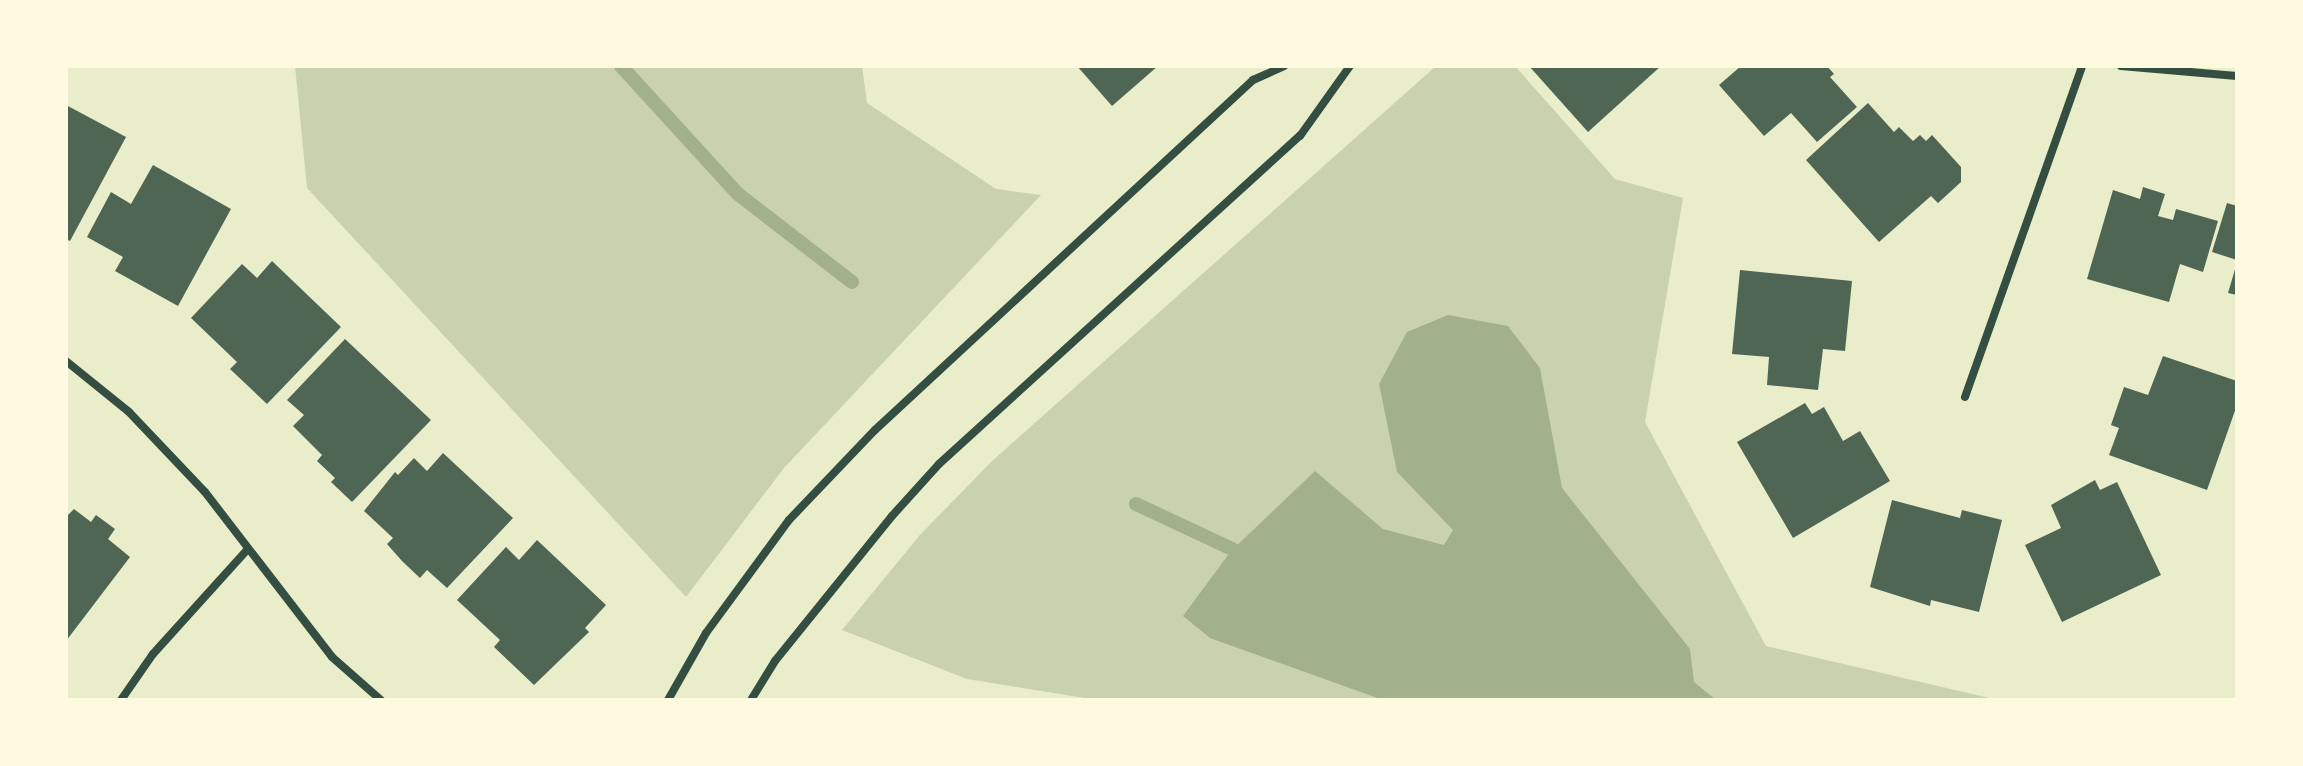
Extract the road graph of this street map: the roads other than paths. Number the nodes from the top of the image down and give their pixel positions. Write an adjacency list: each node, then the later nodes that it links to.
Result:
1 (1284, 66): 11 (street)
2 (1350, 66): 12 (street)
3 (2082, 66): 7 (street)
4 (2121, 66): 5 (street)
5 (2237, 76)
6 (66, 361): 8 (street)
7 (1965, 397)
8 (247, 550): 9 (street); 10 (street)
9 (121, 700)
10 (381, 700)
11 (668, 700)
12 (751, 700)

